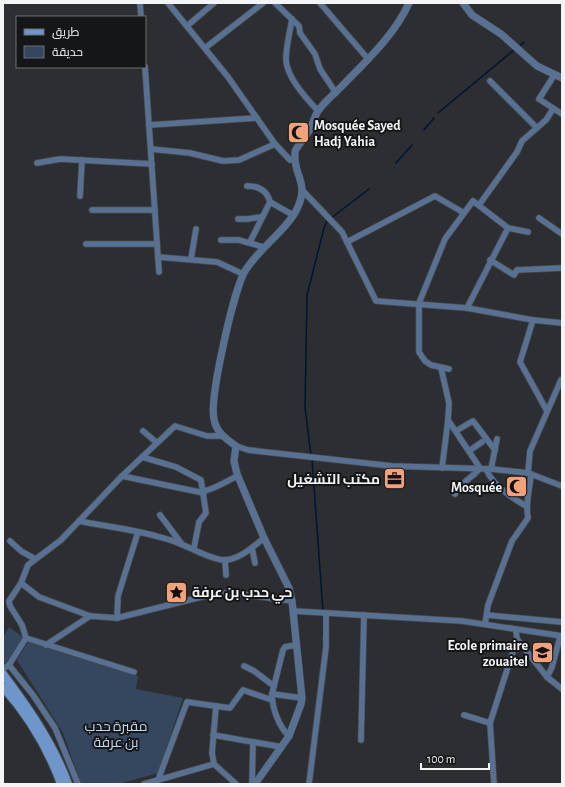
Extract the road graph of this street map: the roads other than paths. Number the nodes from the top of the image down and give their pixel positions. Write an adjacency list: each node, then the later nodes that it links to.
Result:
1 (140, 3): 9 (street)
2 (168, 3): 11 (street)
3 (214, 3): 11 (street)
4 (263, 3): 12 (street)
5 (275, 3): 10 (street)
6 (320, 3): 13 (street)
7 (409, 3): 13 (street)
8 (463, 3): 15 (street)
9 (142, 16)
10 (292, 19): 18 (street); 20 (street)
11 (187, 26): 12 (street)
12 (205, 48): 22 (street)
13 (368, 59): 18 (street)
14 (145, 68): 23 (street)
15 (555, 74): 16 (street); 19 (street)
16 (562, 78)
17 (490, 82): 24 (street)
18 (336, 93): 20 (street)
19 (553, 109): 21 (street); 24 (street)
20 (318, 111): 28 (street)
21 (562, 114)
22 (257, 118): 23 (street); 25 (street)
23 (149, 124): 26 (street)
24 (536, 127): 35 (street)
25 (275, 144): 26 (street); 28 (street)
26 (151, 149): 30 (street)
27 (82, 160): 29 (street); 30 (street); 33 (street)
28 (295, 160): 32 (street)
29 (37, 163)
30 (152, 164): 37 (street)
31 (247, 186): 34 (street)
32 (303, 191): 39 (street); 49 (street)
33 (80, 196)
34 (270, 202): 39 (street); 40 (street)
35 (479, 205): 38 (street); 43 (street)
36 (92, 210): 37 (street)
37 (155, 210): 51 (street)
38 (464, 213): 49 (street); 59 (street)
39 (293, 215): 52 (street)
40 (262, 217): 41 (street); 48 (street)
41 (238, 218)
42 (539, 218): 46 (street)
43 (508, 228): 45 (street); 55 (street)
44 (196, 229): 54 (street)
45 (528, 232)
46 (562, 234)
47 (221, 240): 48 (street)
48 (250, 242): 52 (street)
49 (347, 242): 59 (street)
50 (86, 244): 51 (street)
51 (157, 244): 53 (street)
52 (262, 247): 58 (street)
53 (158, 256): 54 (street); 57 (street)
54 (191, 259): 58 (street)
55 (490, 260): 56 (street); 60 (street)
56 (562, 268)
57 (159, 272)
58 (243, 274): 70 (street)
59 (419, 303): 60 (street); 63 (street)
60 (467, 308): 61 (street)
61 (533, 320): 62 (street); 66 (street)
62 (562, 323)
63 (441, 368): 64 (street); 67 (street)
64 (449, 369)
65 (561, 380): 66 (street)
66 (547, 411): 80 (street)
67 (448, 420): 69 (street); 78 (street)
68 (143, 431): 72 (street)
69 (456, 431): 75 (street); 76 (street)
70 (222, 436): 72 (street); 74 (street)
71 (497, 439): 75 (street)
72 (156, 442): 77 (street)
73 (482, 442): 76 (street)
74 (236, 446): 78 (street); 82 (street)
75 (495, 450): 79 (street)
76 (469, 451): 79 (street)
77 (142, 457): 81 (street); 84 (street)
78 (442, 468): 79 (street)
79 (486, 469): 80 (street); 85 (street); 86 (street)
80 (530, 474): 83 (street); 86 (street)
81 (122, 476): 84 (street); 88 (street)
82 (238, 476): 84 (street); 90 (street)
83 (562, 486)
84 (204, 492): 93 (street)
85 (455, 494)
86 (526, 506): 104 (street)
87 (160, 515): 92 (street)
88 (79, 521): 89 (street); 95 (street)
89 (138, 532): 92 (street); 106 (street)
90 (264, 538): 94 (street); 100 (street)
91 (10, 541): 95 (street)
92 (181, 543): 93 (street)
93 (194, 548): 96 (street)
94 (252, 548): 96 (street); 97 (street)
95 (35, 559): 99 (street)
96 (225, 560): 98 (street)
97 (255, 563)
98 (226, 575)
99 (21, 583): 105 (street); 111 (street)
100 (292, 601): 101 (street); 106 (street)
101 (293, 610): 102 (street); 114 (street)
102 (326, 614): 103 (street); 142 (street)
103 (364, 615): 108 (street); 131 (street)
104 (487, 615): 107 (street); 108 (street)
105 (90, 616): 106 (street); 113 (street)
106 (116, 618)
107 (562, 622)
108 (486, 624): 109 (street)
109 (516, 630): 110 (street); 112 (street)
110 (561, 636): 120 (street)
111 (26, 638): 113 (street); 115 (street)
112 (517, 639): 120 (street); 128 (street)
113 (46, 645): 118 (street)
114 (296, 645): 121 (street); 125 (street)
115 (9, 665): 117 (street); 138 (street)
116 (244, 666): 121 (street)
117 (3, 669)
118 (134, 672)
119 (3, 674): 137 (main road)
120 (547, 676): 123 (street)
121 (274, 686): 124 (street)
122 (3, 687): 136 (main road)
123 (562, 689)
124 (272, 697): 125 (street); 126 (street); 130 (street)
125 (302, 698): 130 (street)
126 (216, 706): 129 (street); 135 (street)
127 (464, 715): 128 (street)
128 (490, 722): 143 (street)
129 (213, 735): 132 (street); 134 (street)
130 (289, 736): 133 (street)
131 (361, 740)
132 (253, 742): 133 (street); 141 (street)
133 (282, 748): 141 (street)
134 (214, 764): 135 (street); 140 (street)
135 (158, 780): 139 (street)
136 (61, 784)
137 (68, 784)
138 (78, 784)
139 (144, 784)
140 (236, 784)
141 (253, 784)
142 (309, 784)
143 (494, 784)

